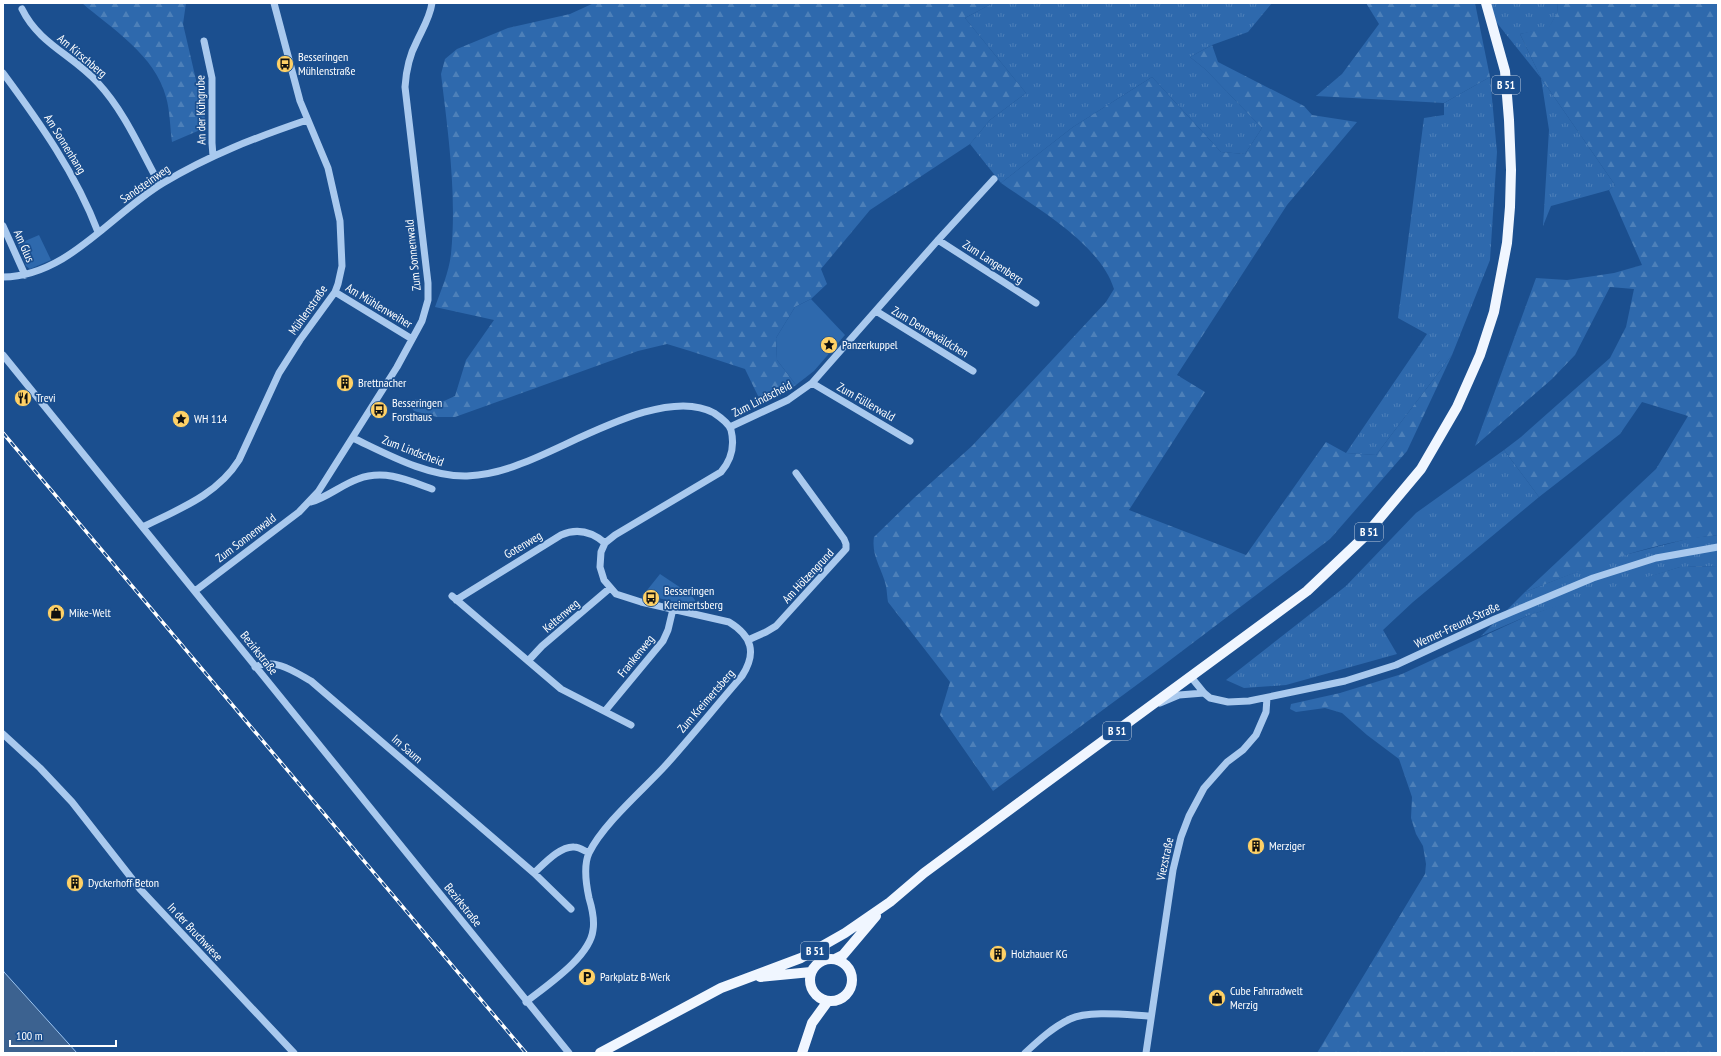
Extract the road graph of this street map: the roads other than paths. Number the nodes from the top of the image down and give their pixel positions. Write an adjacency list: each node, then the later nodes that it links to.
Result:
1 (274, 3): 7 (street, Mühlenstraße)
2 (432, 3): 19 (street, Zum Sonnenwald)
3 (1486, 3): 38 (main road, B 51)
4 (22, 9): 10 (street, Am Kirschberg)
5 (204, 40): 8 (street, An der Kühgrube)
6 (3, 73): 12 (street, Am Sonnenhang)
7 (307, 120): 8 (street, Sandsteinweg); 16 (street, Mühlenstraße)
8 (213, 156): 10 (street, Sandsteinweg)
9 (994, 179): 13 (street, Zum Lindscheid)
10 (160, 185): 12 (street, Sandsteinweg)
11 (3, 226): 14 (street, Am Glus)
12 (98, 232): 14 (street, Sandsteinweg)
13 (938, 240): 17 (street, Zum Langenberg); 18 (street, Zum Lindscheid)
14 (25, 275): 15 (street, Sandsteinweg)
15 (3, 277)
16 (335, 292): 19 (street, Am Mühlenweiher); 29 (street, Mühlenstraße)
17 (1036, 303)
18 (876, 311): 21 (street, Zum Dennewäldchen); 22 (street, Zum Lindscheid)
19 (412, 339): 24 (street, Zum Sonnenwald)
20 (3, 355): 29 (street, Bezirkstraße)
21 (973, 371)
22 (812, 383): 23 (street, Zum Lindscheid); 25 (street, Zum Füllerwald)
23 (730, 427): 24 (street, Zum Lindscheid); 30 (street)
24 (353, 438): 28 (street, Zum Sonnenwald)
25 (910, 441)
26 (796, 473): 35 (street, Am Hölzengrund)
27 (432, 489): 28 (street, Zum Sonnenwald)
28 (310, 502): 33 (street, Zum Sonnenwald)
29 (143, 527): 33 (street, Bezirkstraße)
30 (605, 543): 32 (street); 36 (street, Gotenweg)
31 (1718, 547): 40 (street, Werner-Freund-Straße)
32 (610, 588): 34 (street); 36 (street, Keltenweg)
33 (195, 591): 37 (street, Bezirkstraße)
34 (673, 609): 35 (street); 41 (street, Frankenweg)
35 (748, 640): 45 (street, Zum Kreimertsberg)
36 (528, 661): 41 (street)
37 (255, 667): 46 (street, Im Saum); 56 (street, Bezirkstraße)
38 (1191, 677): 39 (street, Werner-Freund-Straße); 42 (main road, B 51)
39 (1204, 693): 40 (street, Werner-Freund-Straße); 42 (street, Werner-Freund-Straße)
40 (1266, 698): 57 (street, Viezstraße)
41 (604, 711): 43 (street)
42 (1144, 711): 47 (main road, B 51)
43 (631, 725)
44 (3, 734): 59 (street, In der Bruchwiese)
45 (589, 853): 46 (street); 56 (street, Zum Kreimertsberg)
46 (534, 873): 48 (street, Im Saum)
47 (890, 902): 49 (main road, B 51); 53 (main road, B 51)
48 (571, 909)
49 (865, 929): 50 (main road, B 51); 51 (main road, B 51)
50 (835, 959): 51 (main road); 52 (main road)
51 (848, 967): 55 (main road)
52 (810, 976): 53 (main road, B 51); 54 (main road)
53 (731, 984): 61 (main road, B 51)
54 (816, 996): 55 (main road); 58 (main road)
55 (828, 1001): 58 (main road)
56 (526, 1002): 60 (street, Bezirkstraße)
57 (1150, 1016): 63 (street); 64 (street, Viezstraße)
58 (812, 1023): 62 (main road)
59 (294, 1053)
60 (569, 1053)
61 (600, 1053)
62 (802, 1053)
63 (1025, 1053)
64 (1146, 1053)

